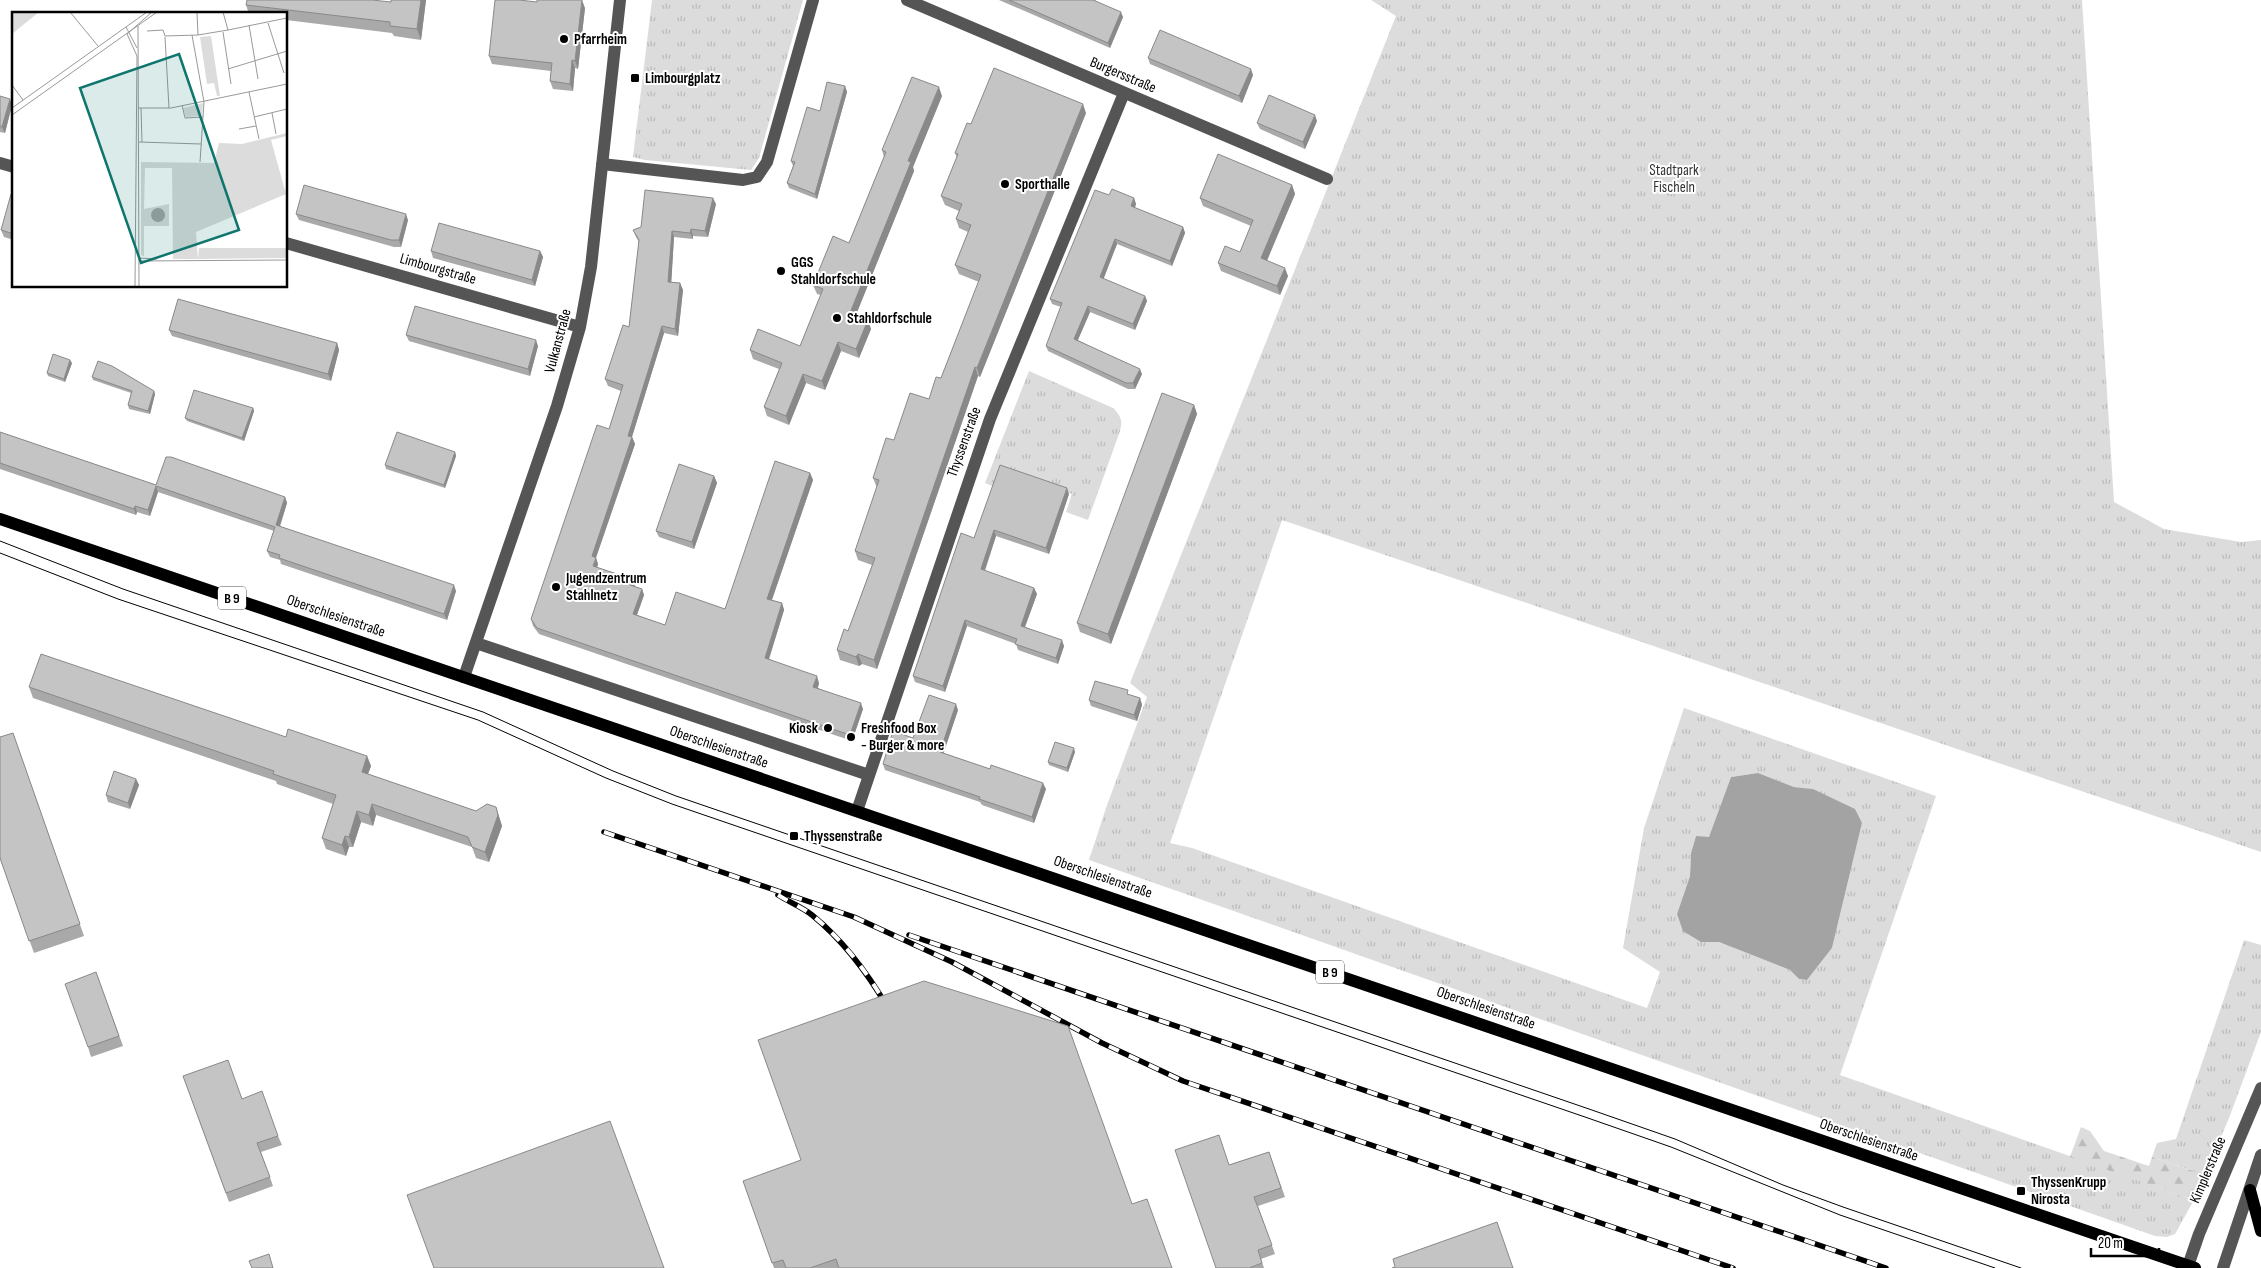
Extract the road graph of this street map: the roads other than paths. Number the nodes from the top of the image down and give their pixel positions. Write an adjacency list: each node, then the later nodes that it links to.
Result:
1 (620, 0): 5 (street, Vulkanstraße)
2 (813, 0): 5 (street)
3 (907, 0): 4 (street, Burgersstraße)
4 (1124, 93): 6 (street, Burgersstraße); 12 (street, Thyssenstraße)
5 (602, 164): 8 (street, Vulkanstraße)
6 (1327, 179)
7 (288, 245): 8 (street, Limbourgstraße)
8 (580, 327): 10 (street, Vulkanstraße)
9 (0, 519): 11 (main road, Oberschlesienstraße / B 9)
10 (476, 643): 11 (street, Vulkanstraße); 12 (street, Oberschlesienstraße)
11 (464, 677): 13 (main road, Oberschlesienstraße / B 9)
12 (869, 774): 13 (street, Thyssenstraße)
13 (857, 811): 18 (main road, Oberschlesienstraße / B 9)
14 (2261, 1088): 18 (street, Kimplerstraße)
15 (2261, 1155): 16 (street)
16 (2250, 1190): 17 (main road); 19 (street)
17 (2261, 1231)
18 (2191, 1267)
19 (2223, 1268)

